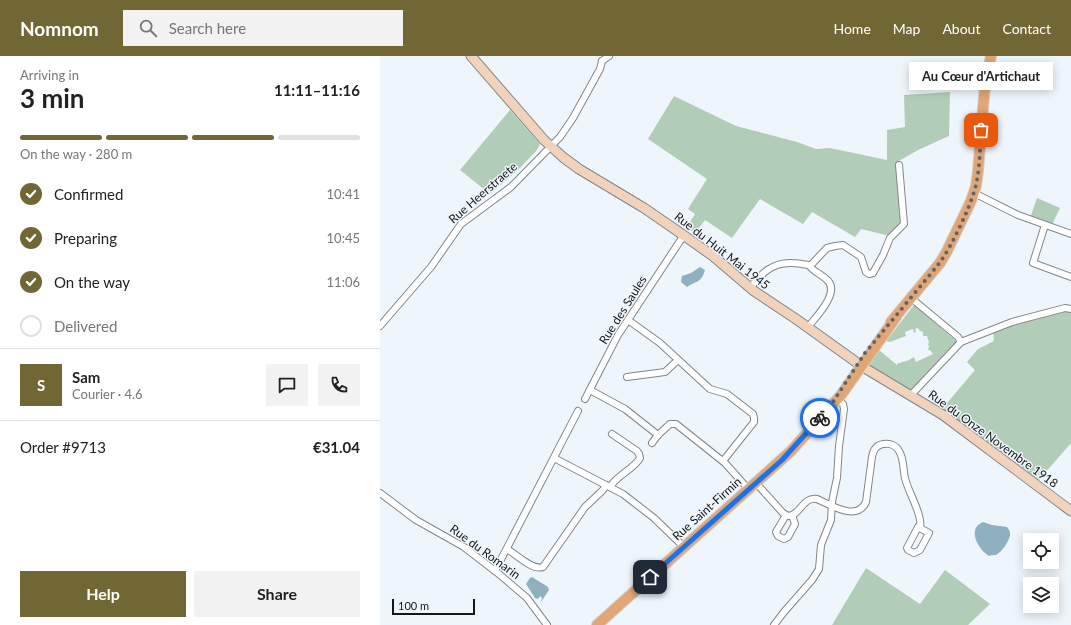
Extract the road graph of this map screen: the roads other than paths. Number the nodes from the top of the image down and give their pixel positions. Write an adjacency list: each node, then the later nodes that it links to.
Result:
1 (471, 56): 5 (street, Rue du Huit Mai 1945)
2 (609, 56): 4 (street, Rue Heerstraete)
3 (991, 56): 7 (main road, Rue Saint-Firmin)
4 (600, 58): 5 (street, Rue Heerstraete)
5 (551, 146): 10 (street, Rue du Huit Mai 1945); 17 (street, Rue Heerstraete)
6 (899, 165): 11 (street)
7 (974, 193): 8 (street); 14 (main road, Rue Saint-Firmin)
8 (1046, 225): 9 (street); 12 (street)
9 (1071, 234)
10 (684, 235): 13 (street, Rue du Huit Mai 1945); 16 (street, Rue des Saules)
11 (809, 265): 13 (street); 18 (street)
12 (1071, 277)
13 (750, 288): 18 (street, Rue du Huit Mai 1945)
14 (911, 298): 19 (street); 21 (main road, Rue Saint-Firmin)
15 (1071, 309): 19 (street)
16 (628, 320): 20 (street); 23 (street, Rue des Saules)
17 (380, 326)
18 (808, 327): 21 (street, Rue du Huit Mai 1945)
19 (961, 342): 24 (street)
20 (678, 360): 22 (street); 32 (street)
21 (860, 365): 24 (street, Rue du Onze Novembre 1918); 25 (main road, Rue Saint-Firmin)
22 (627, 377)
23 (590, 390): 26 (street, Rue des Saules); 29 (street)
24 (910, 395): 37 (street, Rue du Onze Novembre 1918)
25 (837, 398): 34 (main road, Rue Saint-Firmin); 36 (street)
26 (585, 399)
27 (578, 411): 31 (street)
28 (612, 434): 33 (street)
29 (658, 435): 30 (street); 32 (street)
30 (652, 443)
31 (554, 458): 33 (street); 40 (street)
32 (723, 461): 34 (street)
33 (608, 486): 39 (street); 40 (street)
34 (753, 486): 36 (street); 39 (main road, Rue Saint-Firmin)
35 (380, 493): 41 (street, Rue du Romarin)
36 (832, 505): 38 (street); 44 (street)
37 (1071, 511)
38 (920, 528)
39 (684, 547): 43 (main road, Rue Saint-Firmin)
40 (507, 550): 41 (street)
41 (495, 571): 42 (street, Rue du Romarin)
42 (548, 625)
43 (597, 625)
44 (774, 625)

